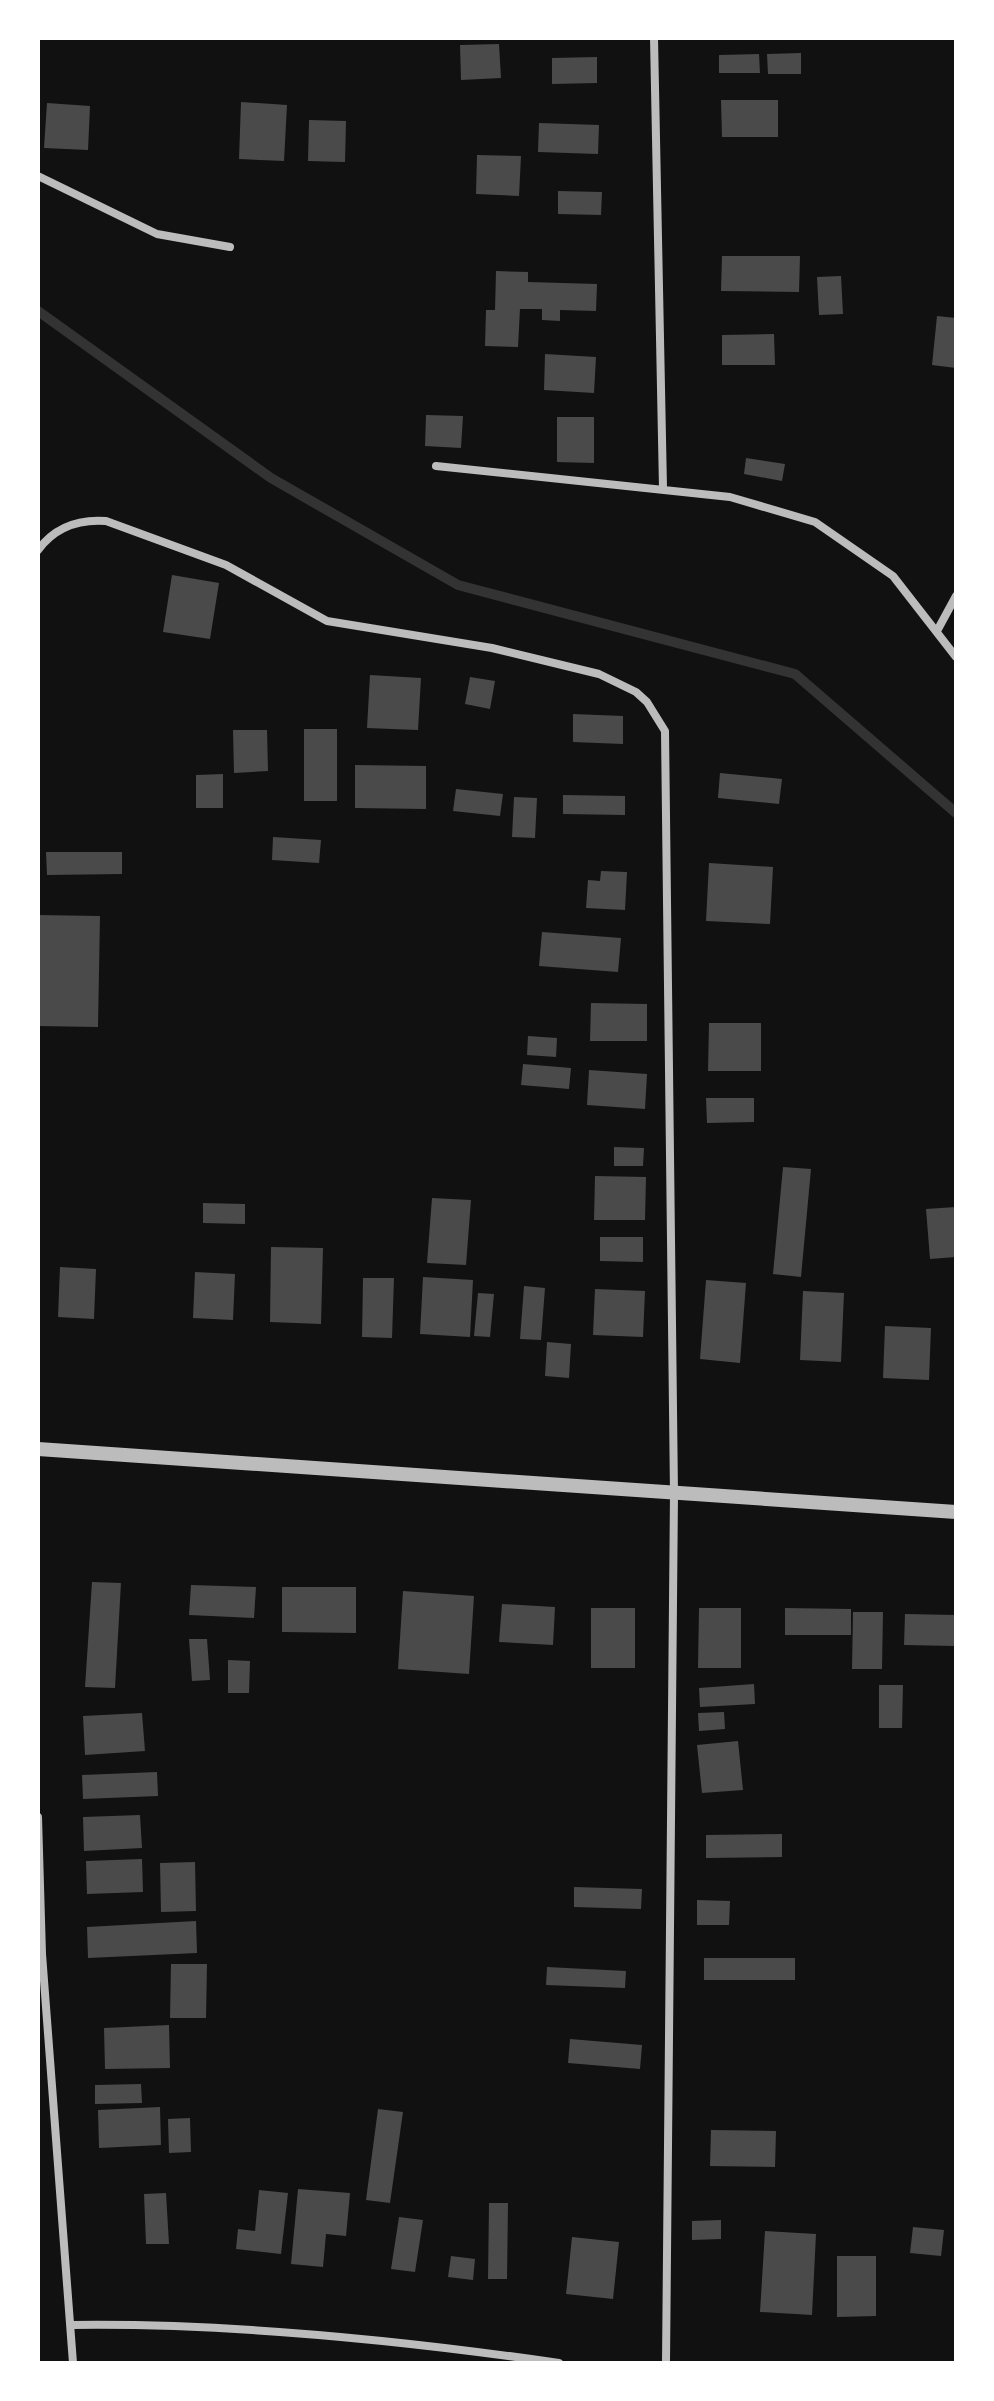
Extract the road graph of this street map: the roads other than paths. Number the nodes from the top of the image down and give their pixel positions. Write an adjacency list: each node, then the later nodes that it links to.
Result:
1 (654, 38): 5 (street)
2 (38, 176): 3 (street)
3 (230, 247)
4 (436, 466): 5 (street)
5 (663, 488): 8 (street)
6 (38, 550): 11 (street)
7 (956, 596): 8 (street)
8 (937, 631): 9 (street)
9 (956, 657)
10 (38, 1449): 11 (street)
11 (674, 1493): 12 (street); 17 (street)
12 (956, 1512)
13 (38, 1817): 14 (street)
14 (72, 2325): 15 (street); 16 (street)
15 (73, 2363)
16 (559, 2363)
17 (666, 2363)

